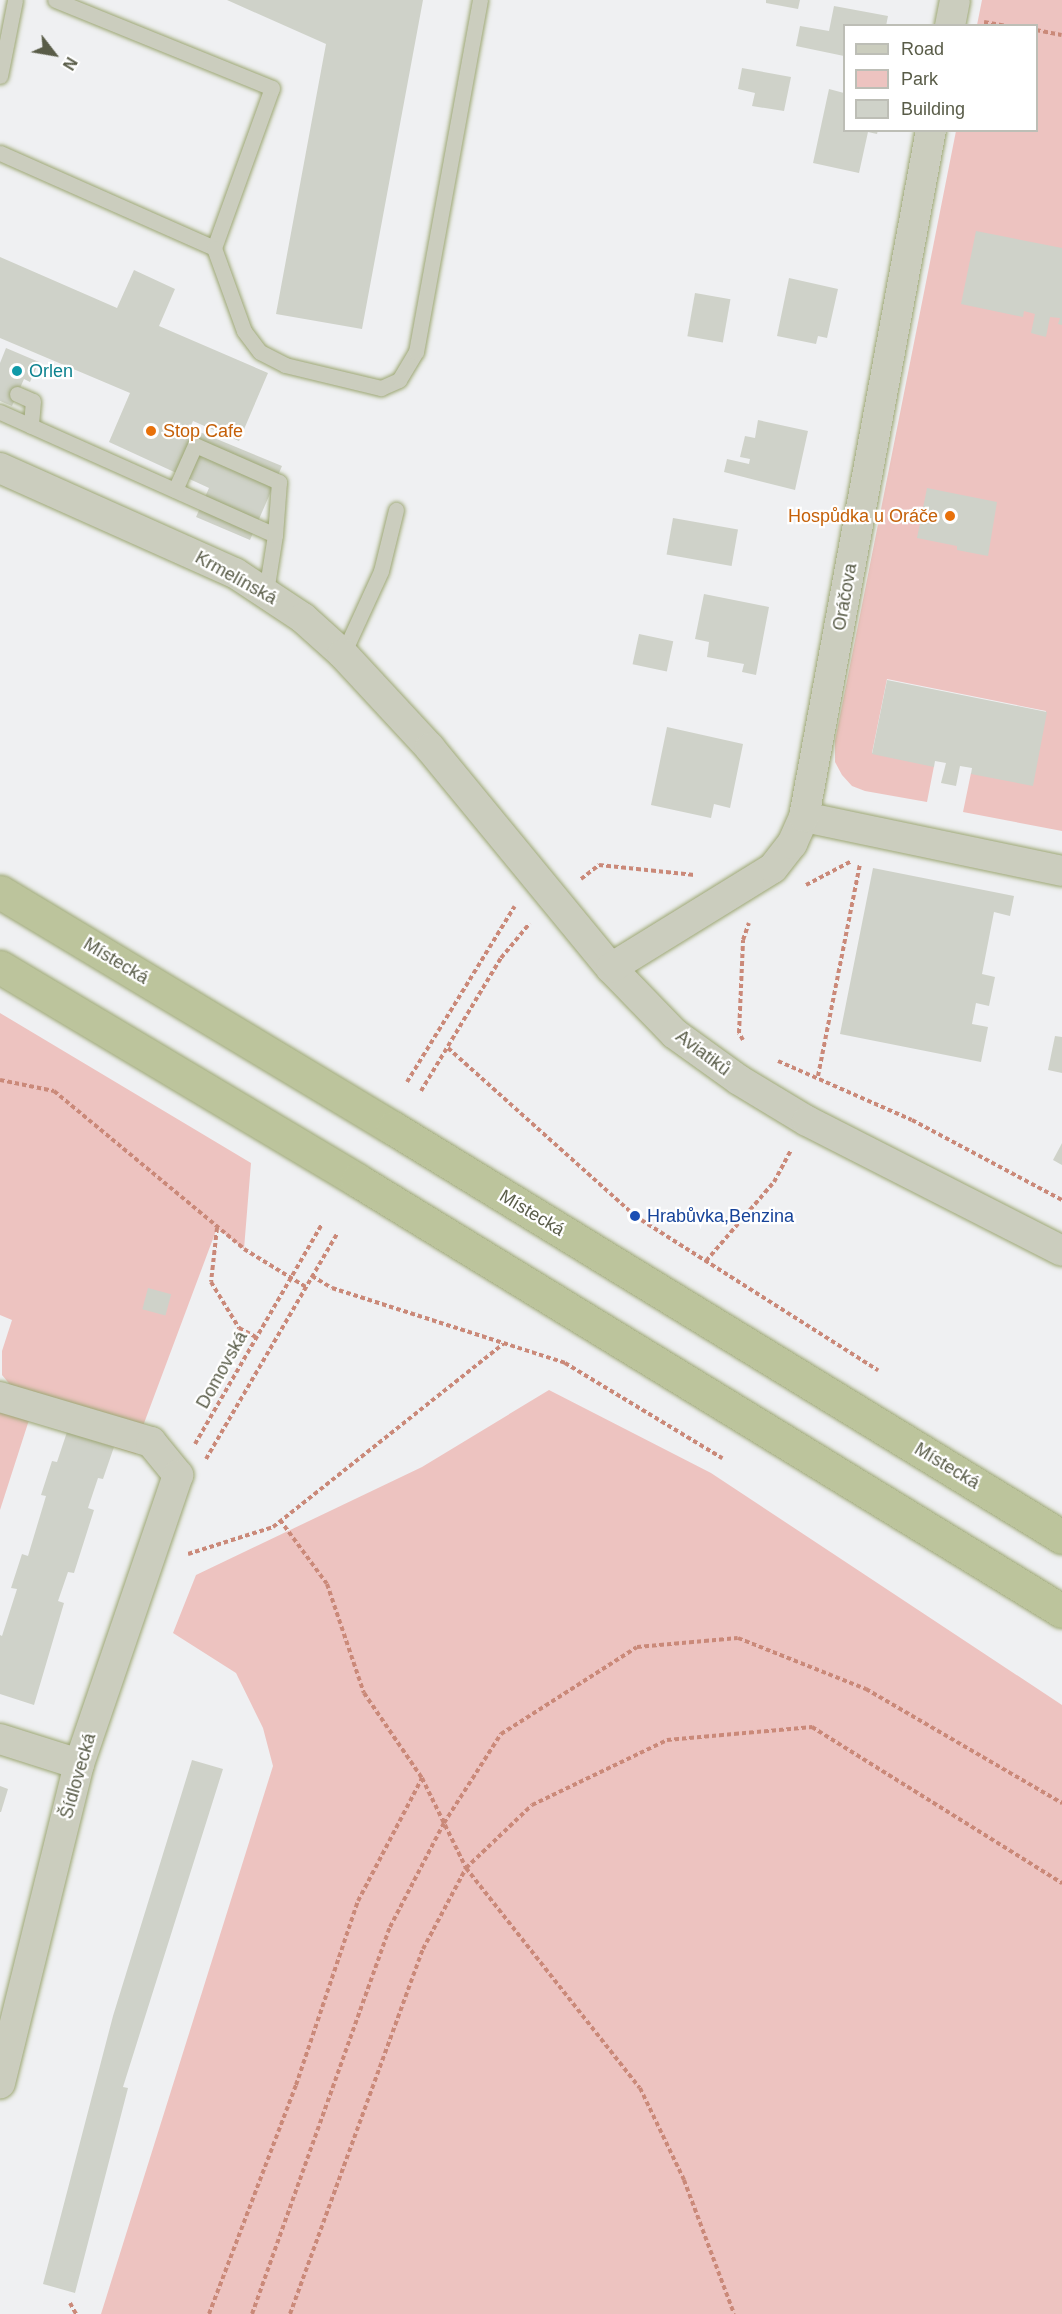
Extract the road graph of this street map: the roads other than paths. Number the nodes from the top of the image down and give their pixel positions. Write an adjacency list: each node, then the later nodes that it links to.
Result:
1 (15, 0): 6 (lane)
2 (55, 0): 9 (lane)
3 (480, 0): 9 (lane)
4 (955, 0): 5 (street)
5 (950, 24)
6 (0, 76)
7 (931, 132): 20 (street, Oráčova)
8 (0, 153): 9 (lane)
9 (213, 248)
10 (17, 394): 12 (lane)
11 (0, 412): 12 (lane)
12 (31, 426): 14 (lane)
13 (0, 468): 17 (street, Krmelínská)
14 (175, 490): 16 (lane); 16 (lane)
15 (396, 510): 18 (lane)
16 (275, 535): 17 (lane)
17 (266, 592): 18 (street, Krmelínská)
18 (343, 654): 19 (street, Krmelínská)
19 (430, 748): 24 (street, Aviatiků)
20 (804, 817): 21 (street); 24 (street, Oráčova)
21 (1062, 872)
22 (0, 892): 27 (highway, Místecká)
23 (0, 967): 28 (highway)
24 (611, 968): 25 (street, Aviatiků)
25 (1062, 1251)
26 (0, 1397): 30 (street, Šídlovecká)
27 (1062, 1537)
28 (1062, 1611)
29 (0, 1739): 30 (street)
30 (79, 1764): 31 (street, Šídlovecká)
31 (0, 2084)

